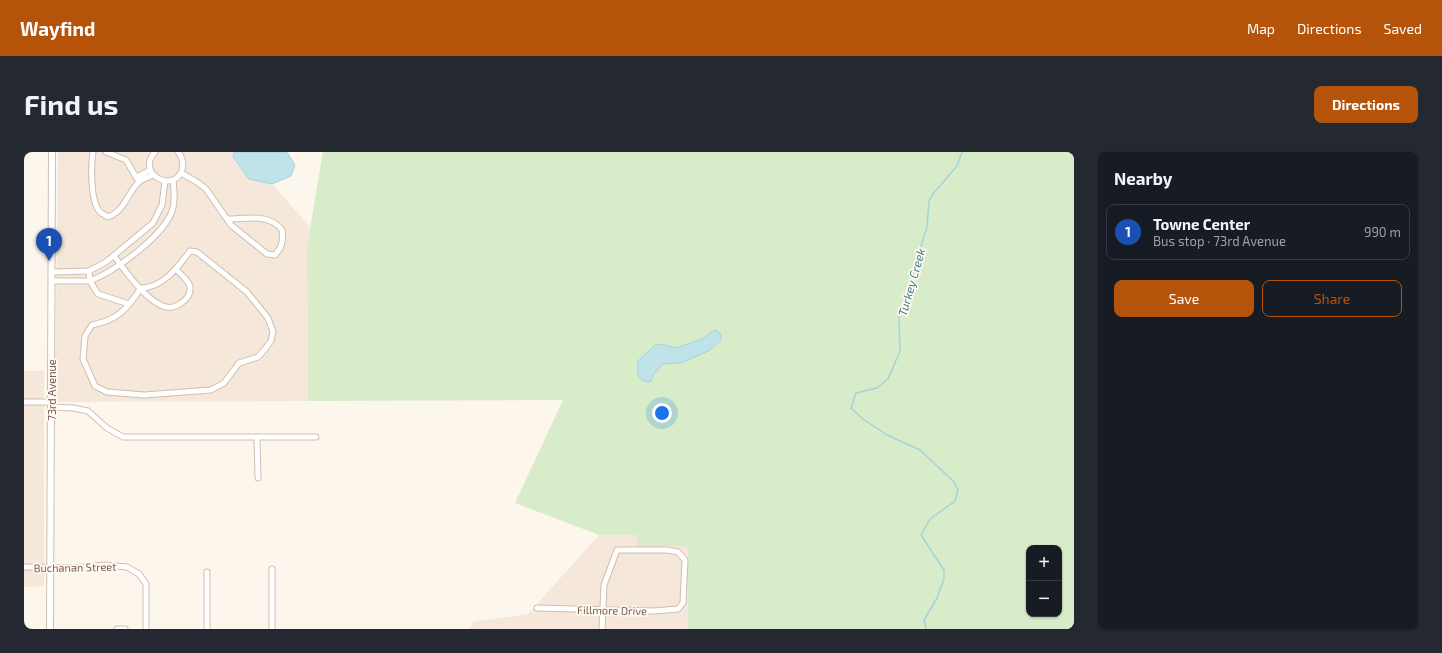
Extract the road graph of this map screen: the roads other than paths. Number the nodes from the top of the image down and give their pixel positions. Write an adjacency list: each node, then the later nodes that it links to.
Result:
1 (52, 152): 16 (street, 73rd Avenue)
2 (93, 152): 8 (street)
3 (106, 152): 8 (street)
4 (155, 152): 6 (street)
5 (178, 152): 7 (street)
6 (152, 172): 8 (street); 10 (street)
7 (181, 174): 9 (street); 11 (street)
8 (138, 179)
9 (173, 180): 10 (street); 13 (street)
10 (165, 181): 12 (street)
11 (227, 219): 11 (street)
12 (114, 256): 13 (street); 15 (street)
13 (120, 264): 18 (street); 19 (street)
14 (176, 269): 19 (street); 19 (street); 20 (street)
15 (89, 271): 16 (street); 18 (street)
16 (53, 272): 17 (street, 73rd Avenue)
17 (52, 281): 18 (street); 22 (street, 73rd Avenue)
18 (90, 281): 20 (street)
19 (141, 288): 20 (street)
20 (129, 304)
21 (24, 402): 22 (street)
22 (51, 404): 23 (street); 27 (street, 73rd Avenue)
23 (257, 437): 24 (street); 25 (street)
24 (316, 437)
25 (258, 478)
26 (24, 567): 27 (street, Buchanan Street)
27 (51, 568): 32 (street, 73rd Avenue); 35 (street, Buchanan Street)
28 (272, 570): 37 (street)
29 (207, 572): 36 (street)
30 (537, 608): 31 (street, Fillmore Drive)
31 (602, 610): 31 (street, Fillmore Drive); 38 (street)
32 (50, 629)
33 (117, 629): 34 (street)
34 (125, 629)
35 (146, 629)
36 (207, 629)
37 (272, 629)
38 (602, 629)

